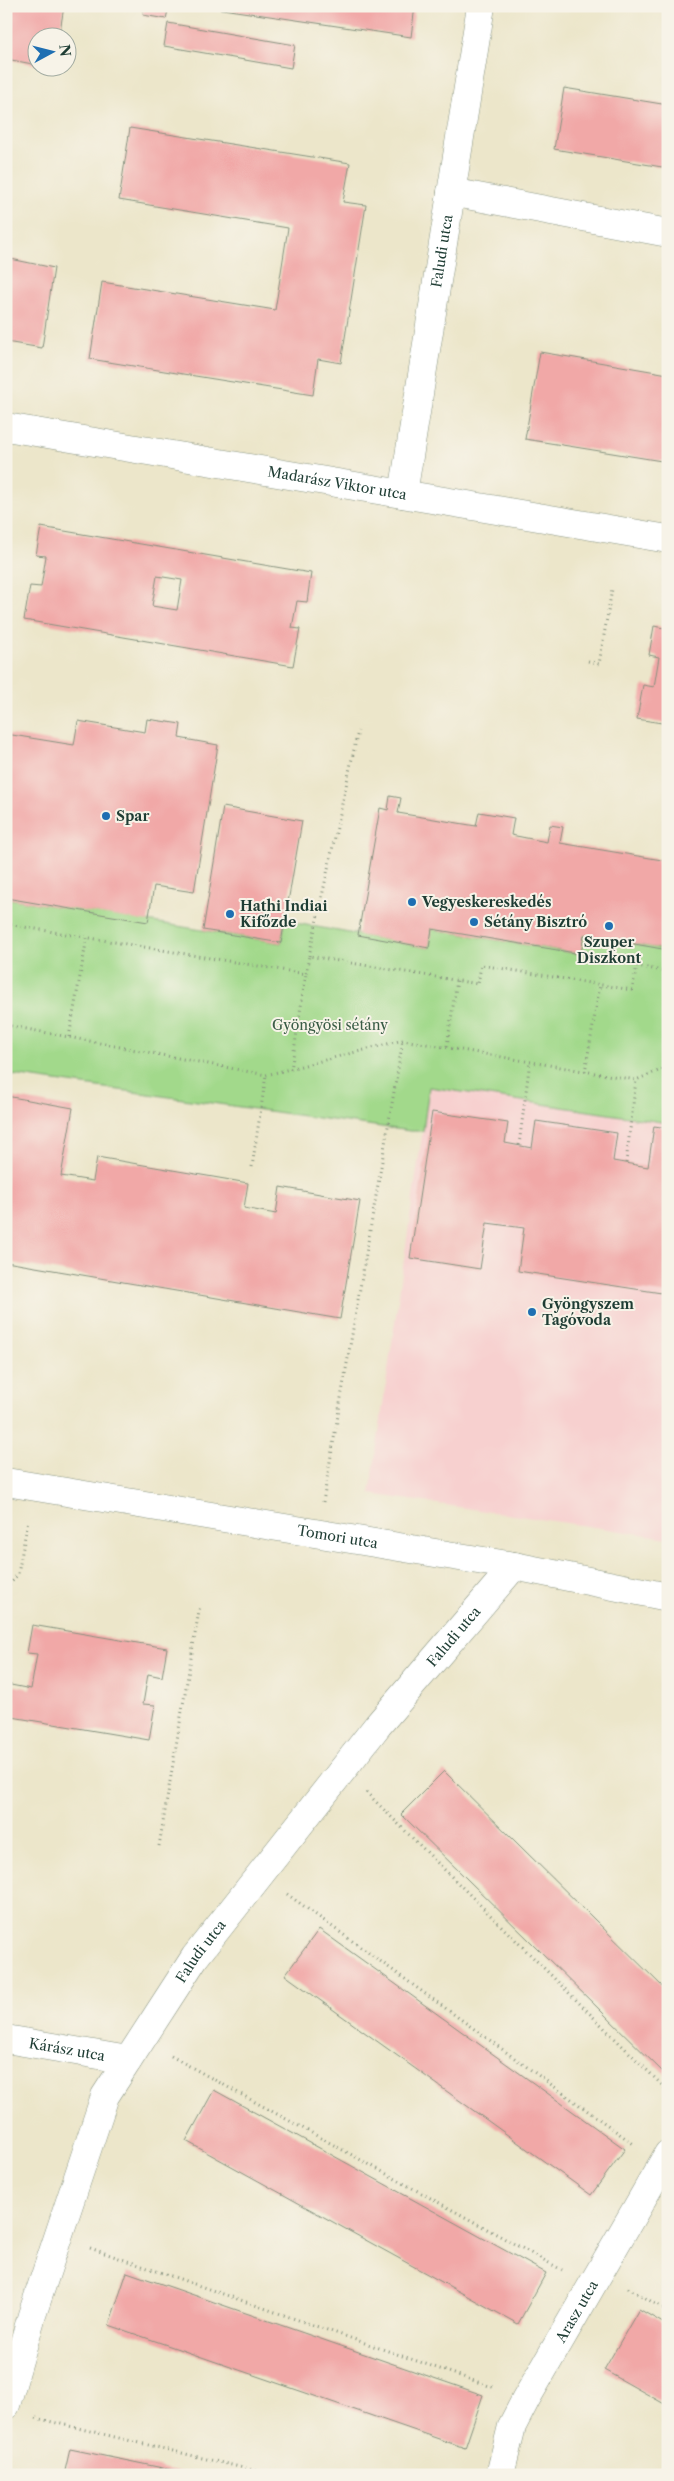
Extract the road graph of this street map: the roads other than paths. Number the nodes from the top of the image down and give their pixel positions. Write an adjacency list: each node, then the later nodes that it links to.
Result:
1 (480, 6): 2 (street, Faludi utca)
2 (451, 192): 3 (street); 5 (street, Faludi utca)
3 (668, 233)
4 (6, 427): 5 (street, Madarász Viktor utca)
5 (403, 494): 6 (street, Madarász Viktor utca)
6 (668, 540)
7 (6, 1482): 8 (street, Tomori utca)
8 (514, 1566): 9 (street, Tomori utca); 11 (street, Faludi utca)
9 (668, 1597)
10 (6, 2039): 11 (street, Kárász utca)
11 (135, 2050): 13 (street, Faludi utca)
12 (668, 2154): 14 (street, Arasz utca)
13 (6, 2405)
14 (500, 2475)

